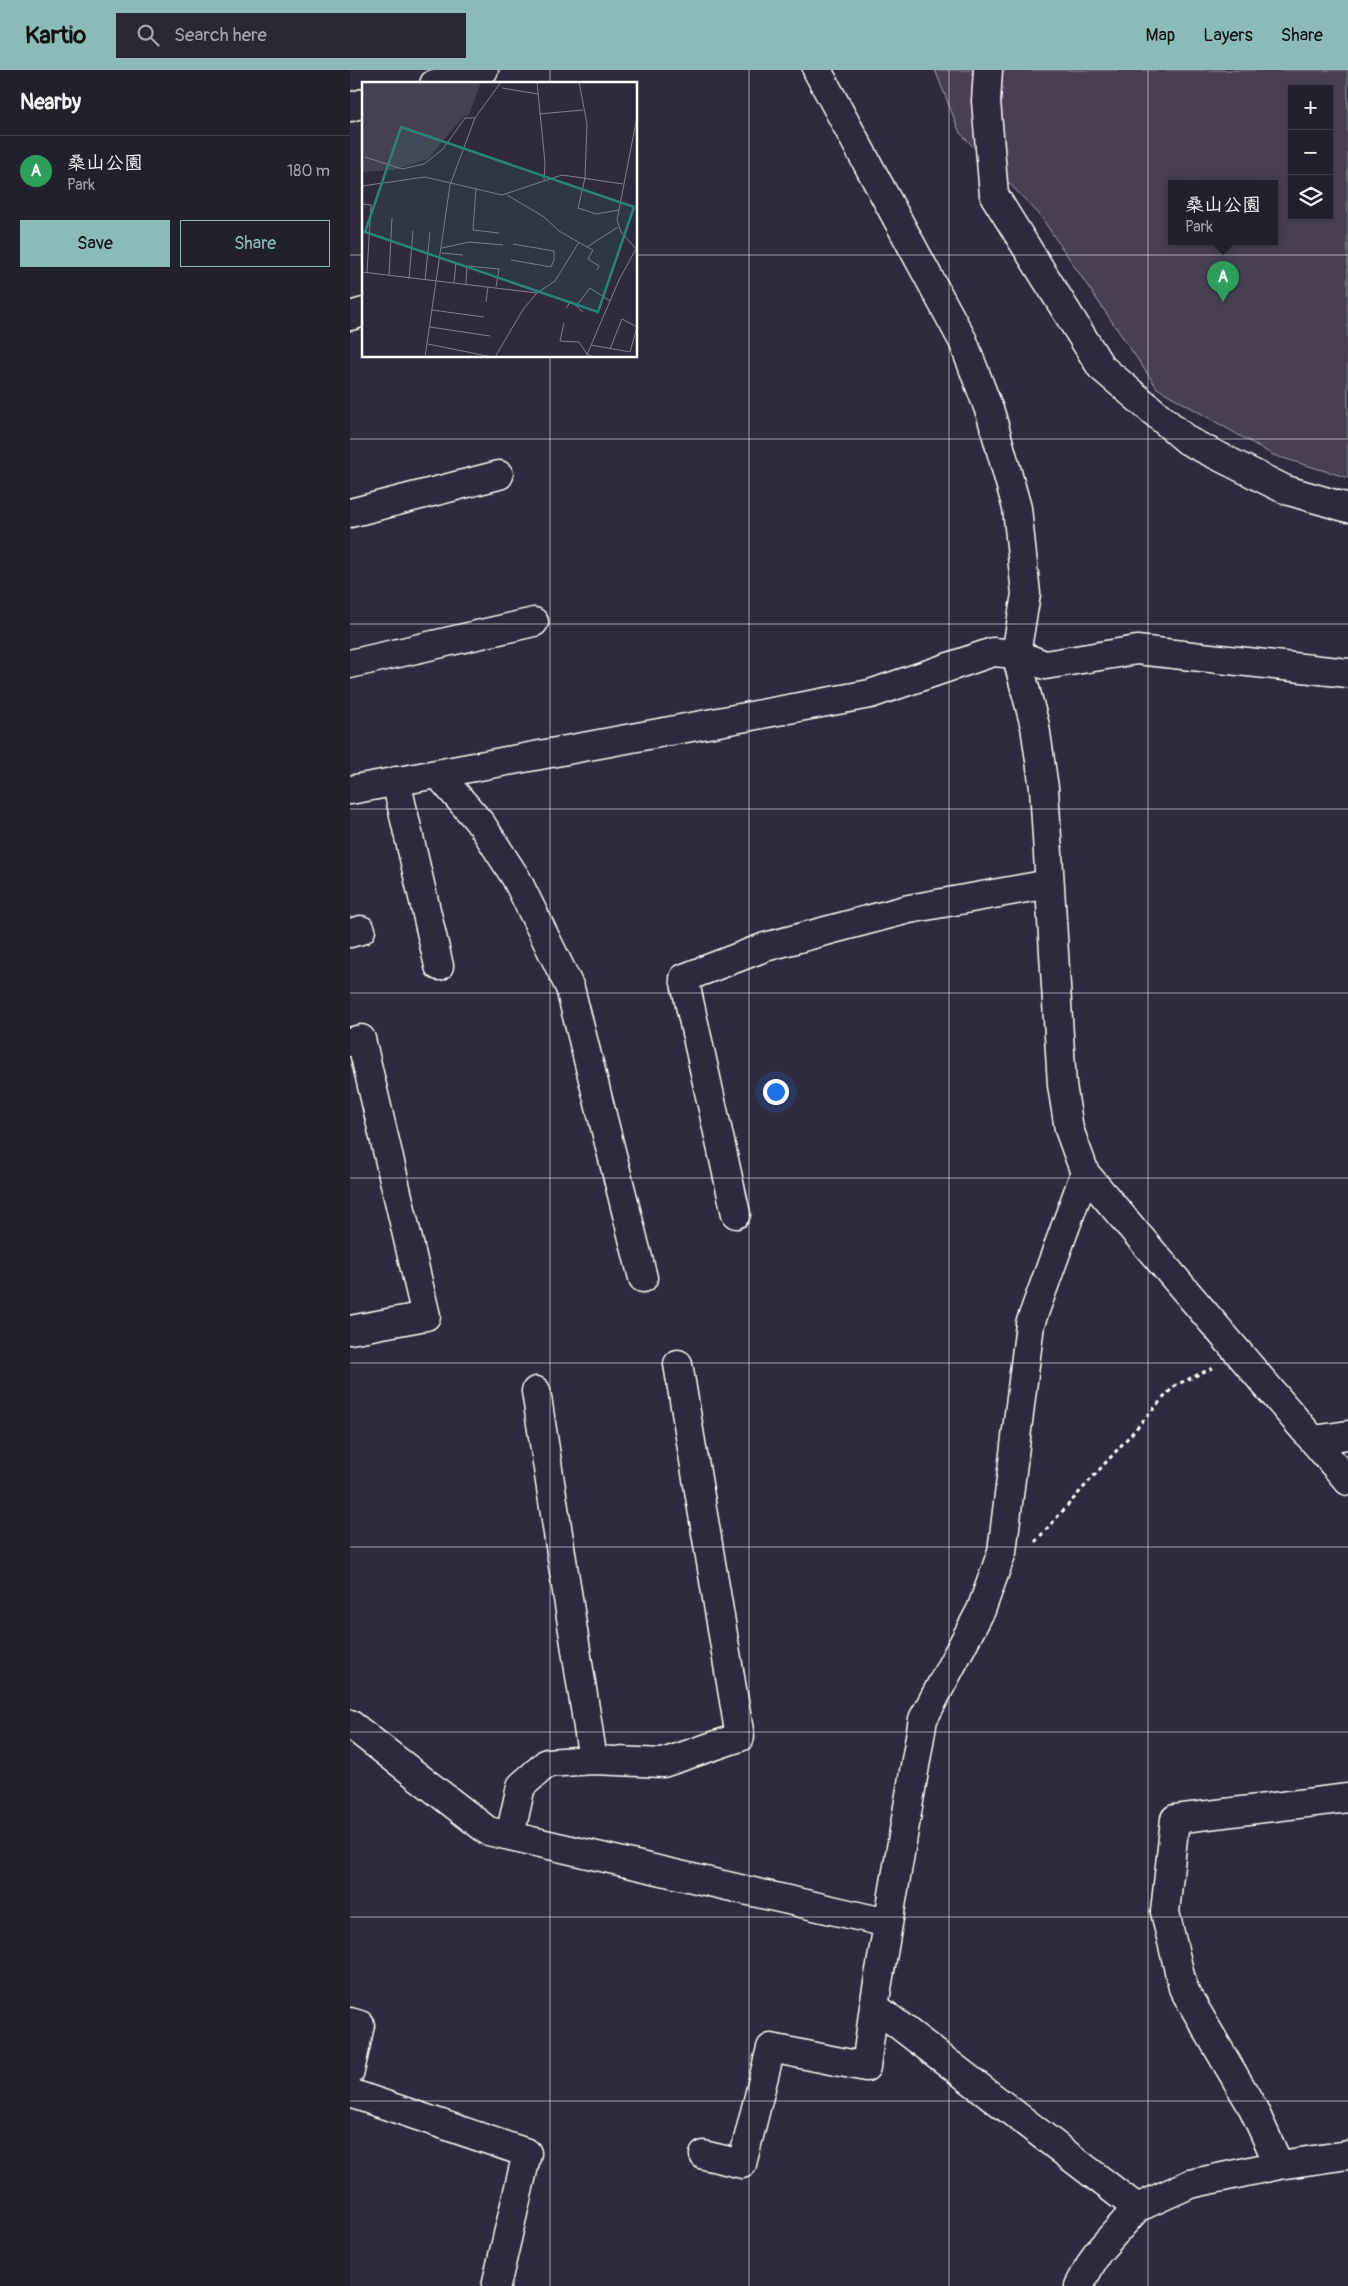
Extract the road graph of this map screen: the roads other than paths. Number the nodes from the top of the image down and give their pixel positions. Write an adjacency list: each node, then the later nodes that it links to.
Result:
1 (484, 70): 4 (street)
2 (817, 70): 9 (street)
3 (988, 70): 6 (street)
4 (441, 82)
5 (499, 475): 7 (street)
6 (1348, 508)
7 (350, 513)
8 (534, 622): 10 (street)
9 (1016, 654): 11 (street); 12 (street); 15 (street)
10 (350, 664)
11 (1348, 673)
12 (438, 774): 13 (street); 20 (street)
13 (396, 781): 14 (street); 16 (street)
14 (350, 790)
15 (1049, 884): 18 (street); 19 (street)
16 (439, 966)
17 (350, 1042): 21 (street)
18 (1085, 1173): 25 (street); 31 (street)
19 (736, 1214)
20 (643, 1278)
21 (350, 1330)
22 (678, 1364): 28 (street)
23 (536, 1391): 28 (street)
24 (1348, 1435): 25 (street)
25 (1314, 1440): 26 (street)
26 (1348, 1481)
27 (350, 1724): 30 (street)
28 (593, 1760): 30 (street)
29 (1348, 1798): 38 (street)
30 (510, 1836): 31 (street)
31 (888, 1923): 32 (street)
32 (874, 2006): 37 (street); 39 (street)
33 (350, 2022): 34 (street)
34 (350, 2071)
35 (350, 2093): 40 (street)
36 (1348, 2154): 38 (street)
37 (704, 2155)
38 (1279, 2165): 39 (street)
39 (1137, 2208): 41 (street)
40 (496, 2286)
41 (1080, 2286)

